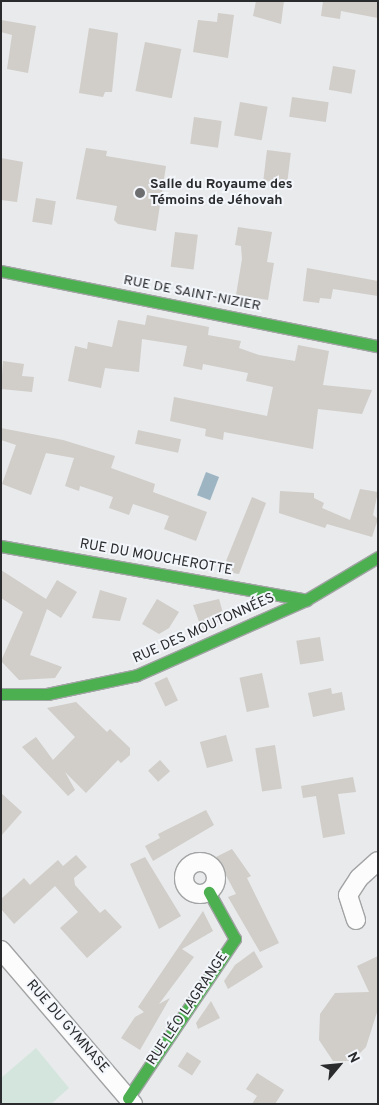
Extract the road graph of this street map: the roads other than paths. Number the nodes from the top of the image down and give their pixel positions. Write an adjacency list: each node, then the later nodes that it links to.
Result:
1 (1, 271): 2 (street, RUE DE SAINT-NIZIER)
2 (378, 346)
3 (1, 546): 5 (street, RUE DU MOUCHEROTTE)
4 (378, 557): 5 (street, RUE DES MOUTONNÉES)
5 (306, 600): 6 (street, RUE DES MOUTONNÉES)
6 (1, 694)
7 (378, 861): 9 (street)
8 (209, 892): 11 (street, RUE LÉO LAGRANGE)
9 (356, 920)
10 (1, 950): 11 (street, RUE DU GYMNASE)
11 (130, 1101)

